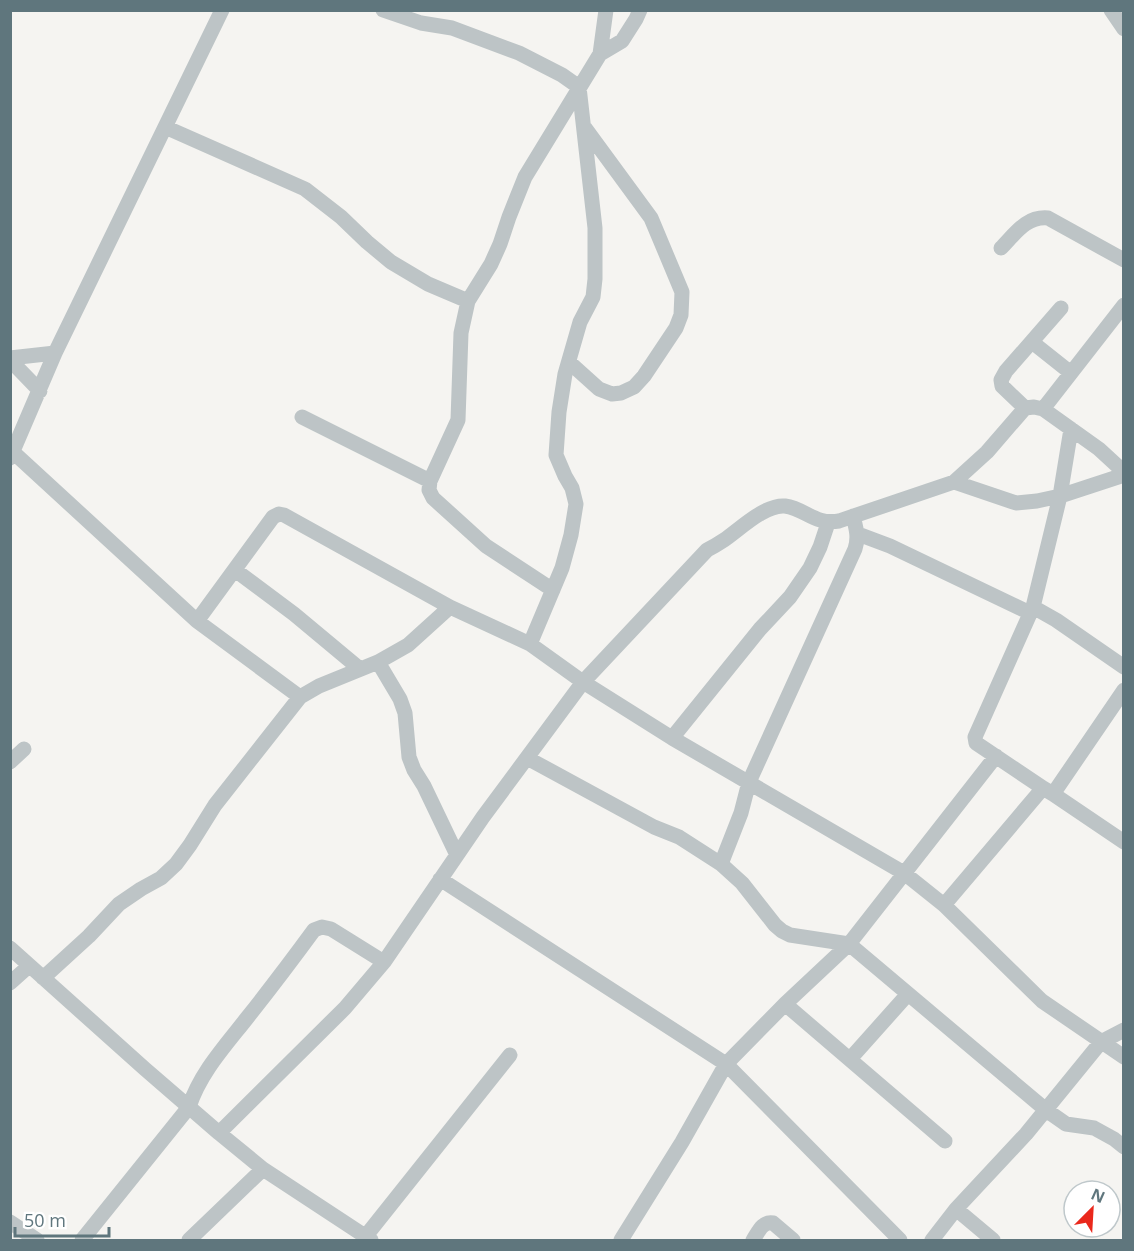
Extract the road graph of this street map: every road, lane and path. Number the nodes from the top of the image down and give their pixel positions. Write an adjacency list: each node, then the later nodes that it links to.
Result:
1 (222, 10): 10 (street)
2 (383, 10): 8 (street)
3 (606, 10): 7 (street)
4 (640, 10): 7 (street)
5 (1111, 10): 6 (street)
6 (1124, 29)
7 (600, 54): 8 (street)
8 (579, 87): 9 (street); 13 (street)
9 (583, 125): 19 (street); 19 (street)
10 (165, 127): 13 (street); 17 (street)
11 (1001, 248): 12 (street)
12 (1124, 260)
13 (468, 301): 28 (street)
14 (1124, 305): 20 (street)
15 (1061, 308): 16 (street)
16 (1032, 342): 20 (street); 22 (street)
17 (56, 353): 18 (street); 21 (street)
18 (10, 359): 21 (street)
19 (569, 362): 35 (street)
20 (1071, 373): 23 (street)
21 (40, 391): 26 (street)
22 (1024, 408): 23 (street); 29 (street)
23 (1043, 409): 25 (street)
24 (302, 417): 28 (street)
25 (1071, 429): 27 (street); 30 (street)
26 (12, 455): 38 (street)
27 (1124, 473): 30 (street)
28 (430, 481): 35 (street)
29 (954, 482): 30 (street); 31 (street)
30 (1060, 496): 37 (street)
31 (853, 516): 32 (street); 33 (street)
32 (828, 523): 43 (street); 46 (street)
33 (858, 534): 37 (street); 51 (street)
34 (235, 570): 36 (street); 38 (street); 42 (street)
35 (553, 590): 39 (street)
36 (450, 607): 39 (street); 40 (street)
37 (1031, 610): 41 (street); 48 (street)
38 (197, 621): 45 (street)
39 (530, 644): 43 (street)
40 (378, 662): 42 (street); 54 (street)
41 (1124, 667)
42 (360, 669): 45 (street)
43 (583, 682): 46 (street); 49 (street)
44 (1124, 690): 52 (street)
45 (300, 697): 63 (street)
46 (672, 738): 51 (street)
47 (24, 749): 50 (street)
48 (996, 756): 52 (street); 56 (street)
49 (527, 758): 54 (street); 55 (street)
50 (10, 762)
51 (749, 782): 55 (street); 56 (street)
52 (1048, 791): 53 (street); 58 (street)
53 (1124, 842)
54 (457, 855): 57 (street)
55 (721, 864): 59 (street)
56 (904, 873): 58 (street); 59 (street)
57 (440, 879): 61 (street); 72 (street)
58 (944, 905): 68 (street)
59 (849, 944): 65 (street); 66 (street)
60 (10, 948): 62 (street)
61 (384, 962): 73 (street); 75 (street)
62 (30, 966): 63 (street); 64 (street)
63 (43, 978): 73 (street)
64 (10, 983)
65 (908, 994): 71 (street); 74 (street)
66 (785, 1004): 71 (street); 72 (street)
67 (1124, 1029): 68 (street)
68 (1101, 1042): 70 (street); 74 (street)
69 (510, 1055): 81 (street)
70 (1124, 1057)
71 (850, 1059): 76 (street)
72 (726, 1064): 85 (street); 88 (street)
73 (189, 1107): 75 (street); 83 (street)
74 (1046, 1110): 77 (street); 79 (street)
75 (219, 1133): 78 (street)
76 (945, 1140)
77 (1124, 1147)
78 (263, 1169): 81 (street); 84 (street)
79 (956, 1209): 89 (street); 90 (street)
80 (10, 1222): 82 (street)
81 (368, 1239)
82 (37, 1240)
83 (82, 1240)
84 (189, 1240)
85 (621, 1240)
86 (753, 1240): 87 (street)
87 (794, 1240)
88 (900, 1240)
89 (932, 1240)
90 (993, 1240)

